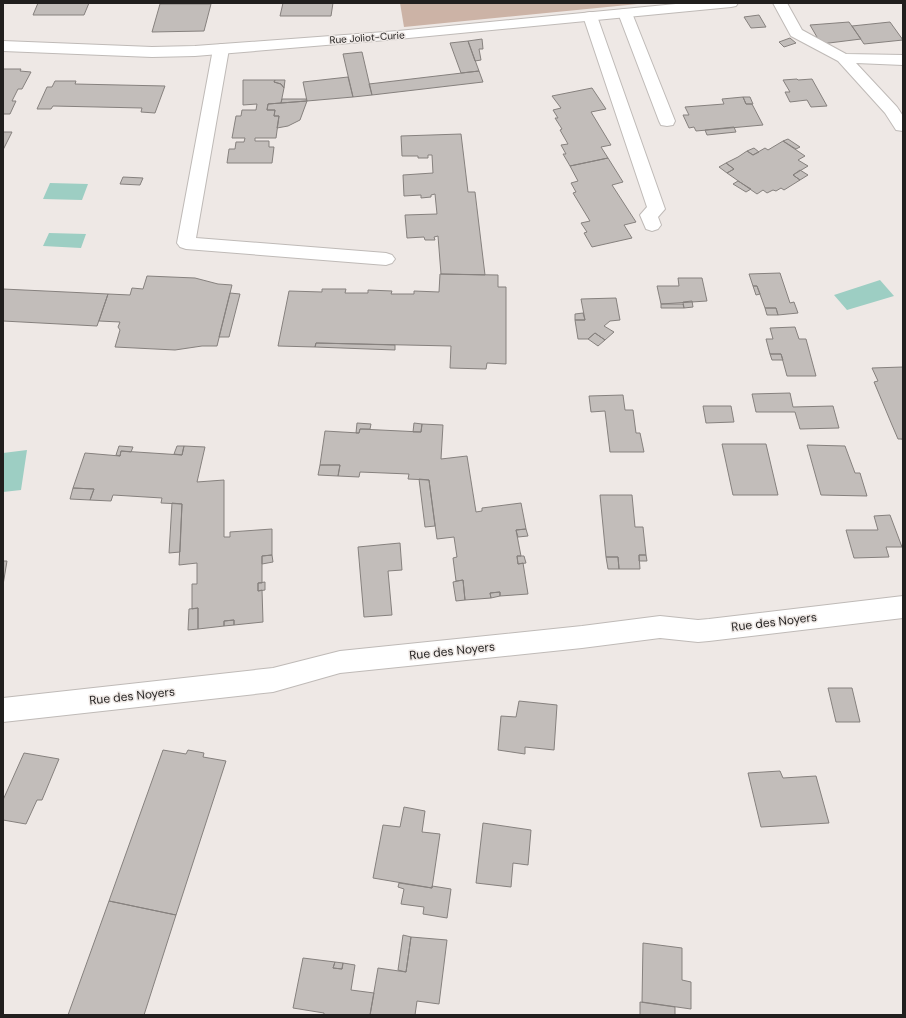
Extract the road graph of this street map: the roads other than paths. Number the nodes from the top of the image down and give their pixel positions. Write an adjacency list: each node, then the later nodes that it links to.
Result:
1 (730, 3): 3 (main road, Rue Joliot-Curie)
2 (780, 3): 7 (main road)
3 (625, 13): 4 (main road, Rue Joliot-Curie); 9 (main road)
4 (590, 16): 6 (main road, Rue Joliot-Curie); 11 (main road)
5 (3, 46): 6 (main road, Rue Joliot-Curie)
6 (221, 49): 12 (main road)
7 (843, 58): 8 (main road); 10 (main road)
8 (903, 60)
9 (667, 120)
10 (902, 126)
11 (652, 225)
12 (386, 260)
13 (903, 607): 14 (main road, Rue des Noyers)
14 (3, 710)

